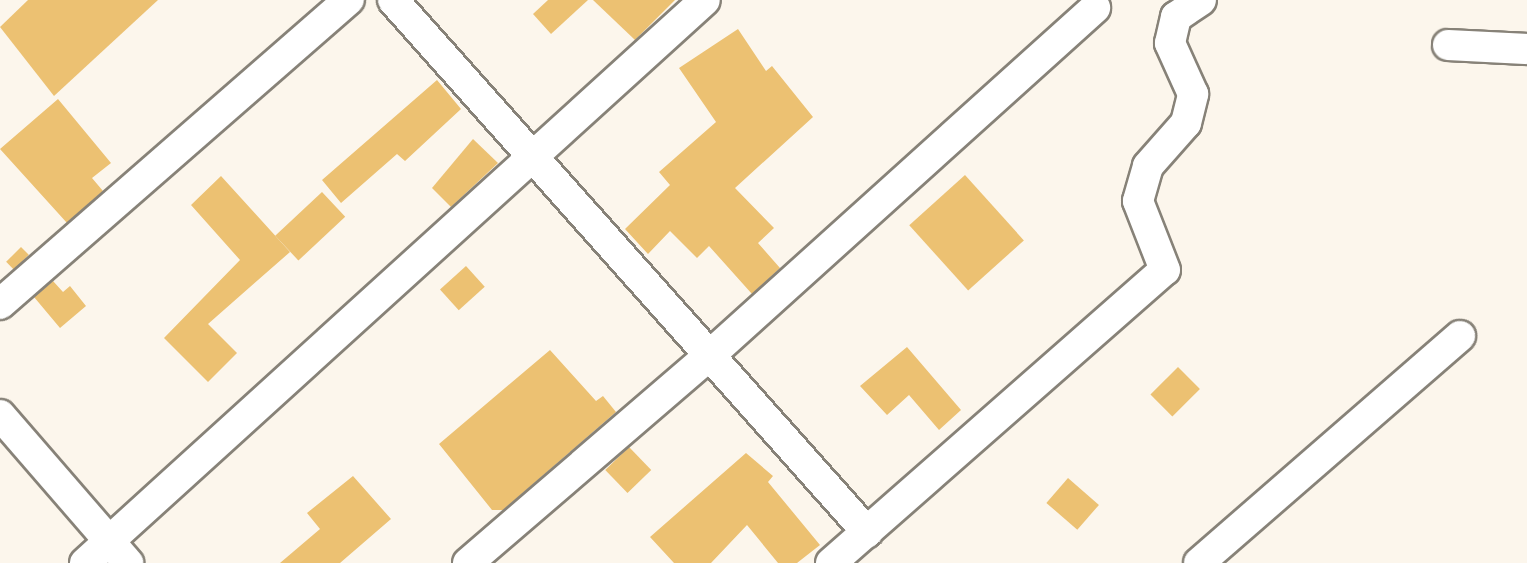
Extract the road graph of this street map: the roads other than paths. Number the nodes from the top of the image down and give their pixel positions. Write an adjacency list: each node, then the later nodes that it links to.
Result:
1 (349, 0): 9 (street)
2 (393, 0): 8 (street)
3 (705, 0): 8 (street)
4 (1201, 0): 14 (street)
5 (1095, 8): 11 (street)
6 (1448, 45): 7 (street)
7 (1527, 50)
8 (532, 157): 11 (street); 13 (street)
9 (0, 304)
10 (1460, 336): 17 (street)
11 (709, 356): 14 (street); 16 (street)
12 (0, 415): 13 (street)
13 (119, 552): 15 (street)
14 (852, 552)
15 (85, 563)
16 (468, 563)
17 (1199, 563)

